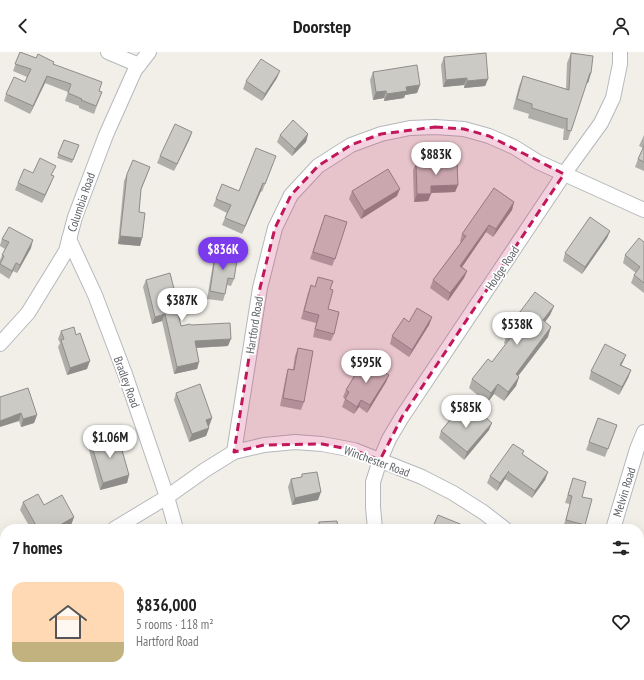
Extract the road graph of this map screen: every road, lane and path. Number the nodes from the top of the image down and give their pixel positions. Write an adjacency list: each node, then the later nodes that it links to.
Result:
1 (108, 52): 4 (street)
2 (149, 52): 4 (street, Columbia Road)
3 (620, 52): 5 (street, Hodge Road)
4 (139, 65): 7 (street, Columbia Road)
5 (564, 174): 6 (street); 10 (street, Hartford Road); 11 (street, Hodge Road)
6 (644, 210)
7 (69, 239): 8 (street, Columbia Road); 12 (street, Bradley Road)
8 (0, 344)
9 (644, 432): 17 (street, Melvin Road)
10 (234, 452): 11 (street, Winchester Road); 12 (street, Winchester Road)
11 (380, 460): 15 (street, Hodge Road); 16 (street, Winchester Road)
12 (167, 496): 13 (street, Winchester Road); 14 (street, Bradley Road)
13 (122, 524)
14 (175, 524)
15 (375, 524)
16 (499, 524)
17 (614, 524)

